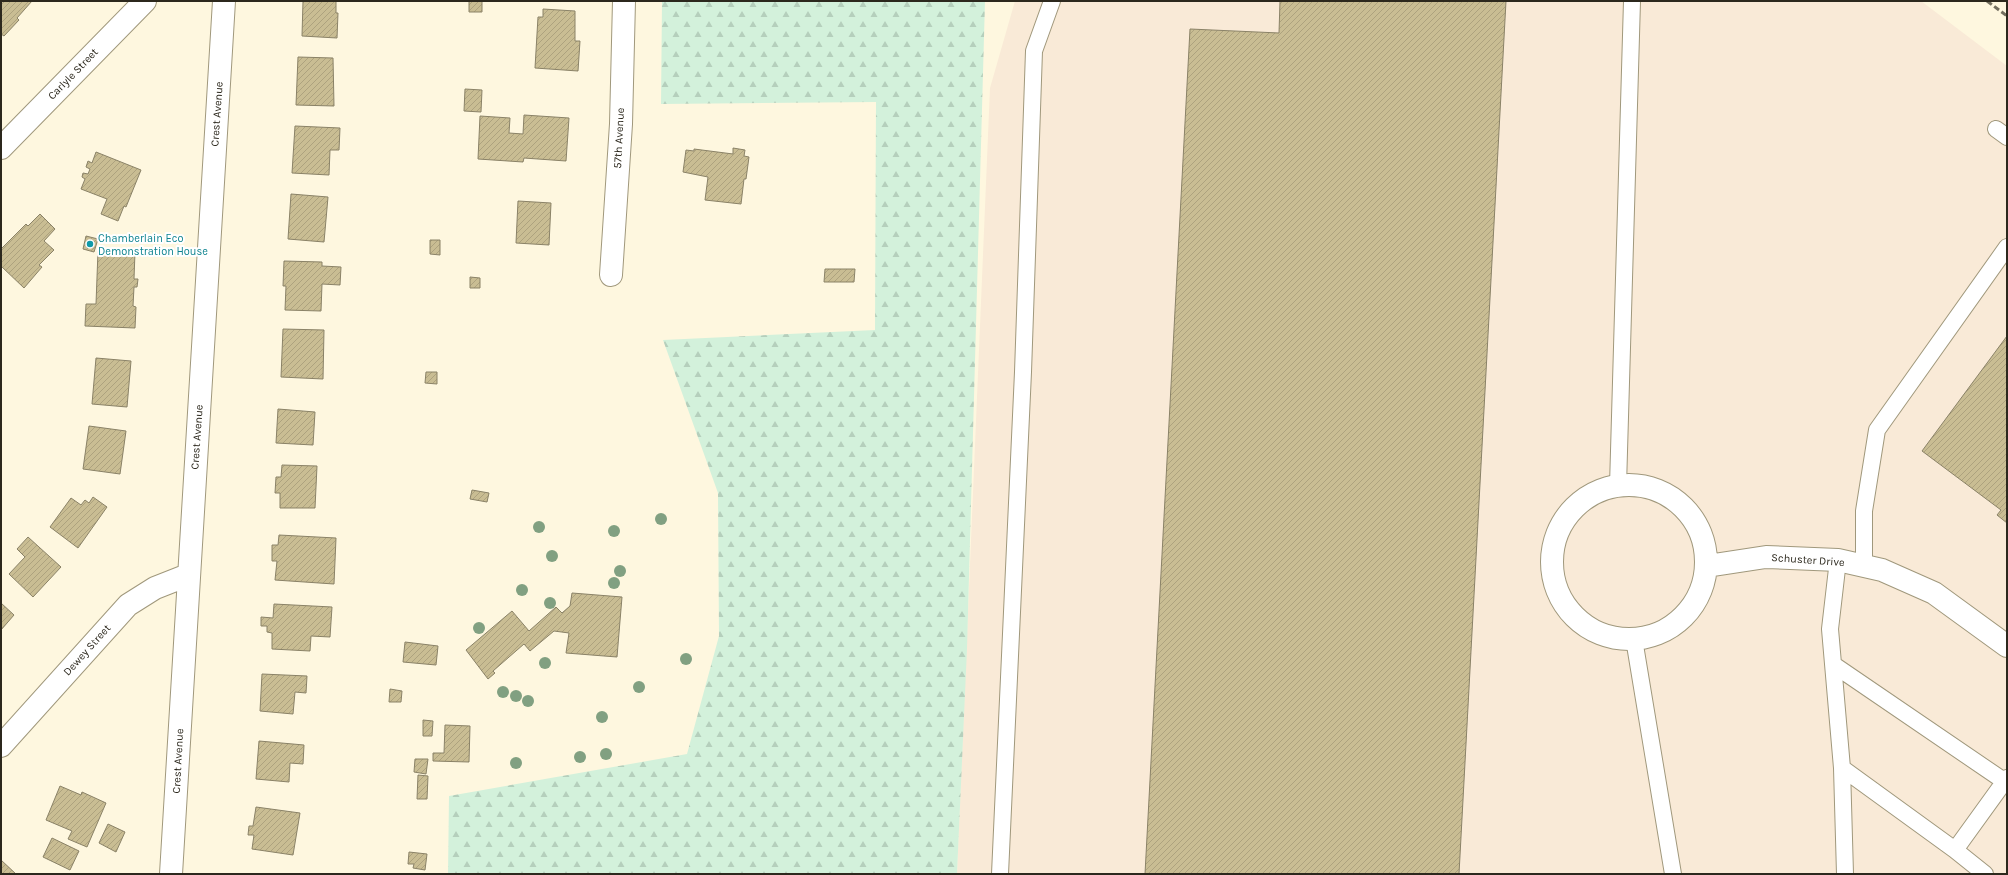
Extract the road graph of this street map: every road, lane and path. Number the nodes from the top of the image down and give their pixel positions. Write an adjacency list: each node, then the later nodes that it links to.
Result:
1 (144, 1): 6 (street, Carlyle Street)
2 (224, 1): 13 (street, Crest Avenue)
3 (624, 1): 8 (street, 57th Avenue)
4 (1052, 1): 22 (lane)
5 (1632, 1): 9 (lane)
6 (1, 148)
7 (2007, 247): 12 (lane)
8 (611, 275)
9 (1618, 486): 11 (street); 14 (street)
10 (1838, 560): 11 (street, Schuster Drive); 12 (street, Schuster Drive); 16 (lane)
11 (1707, 566): 14 (street)
12 (1864, 566): 15 (street, Schuster Drive)
13 (188, 575): 17 (street, Dewey Street); 21 (street, Crest Avenue)
14 (1634, 639): 23 (lane)
15 (2007, 646)
16 (1834, 665): 18 (lane); 19 (lane)
17 (1, 746)
18 (1842, 768): 20 (lane); 24 (lane)
19 (2006, 781): 20 (lane)
20 (1955, 850): 25 (lane)
21 (171, 874)
22 (1000, 874)
23 (1673, 874)
24 (1845, 874)
25 (1985, 874)

